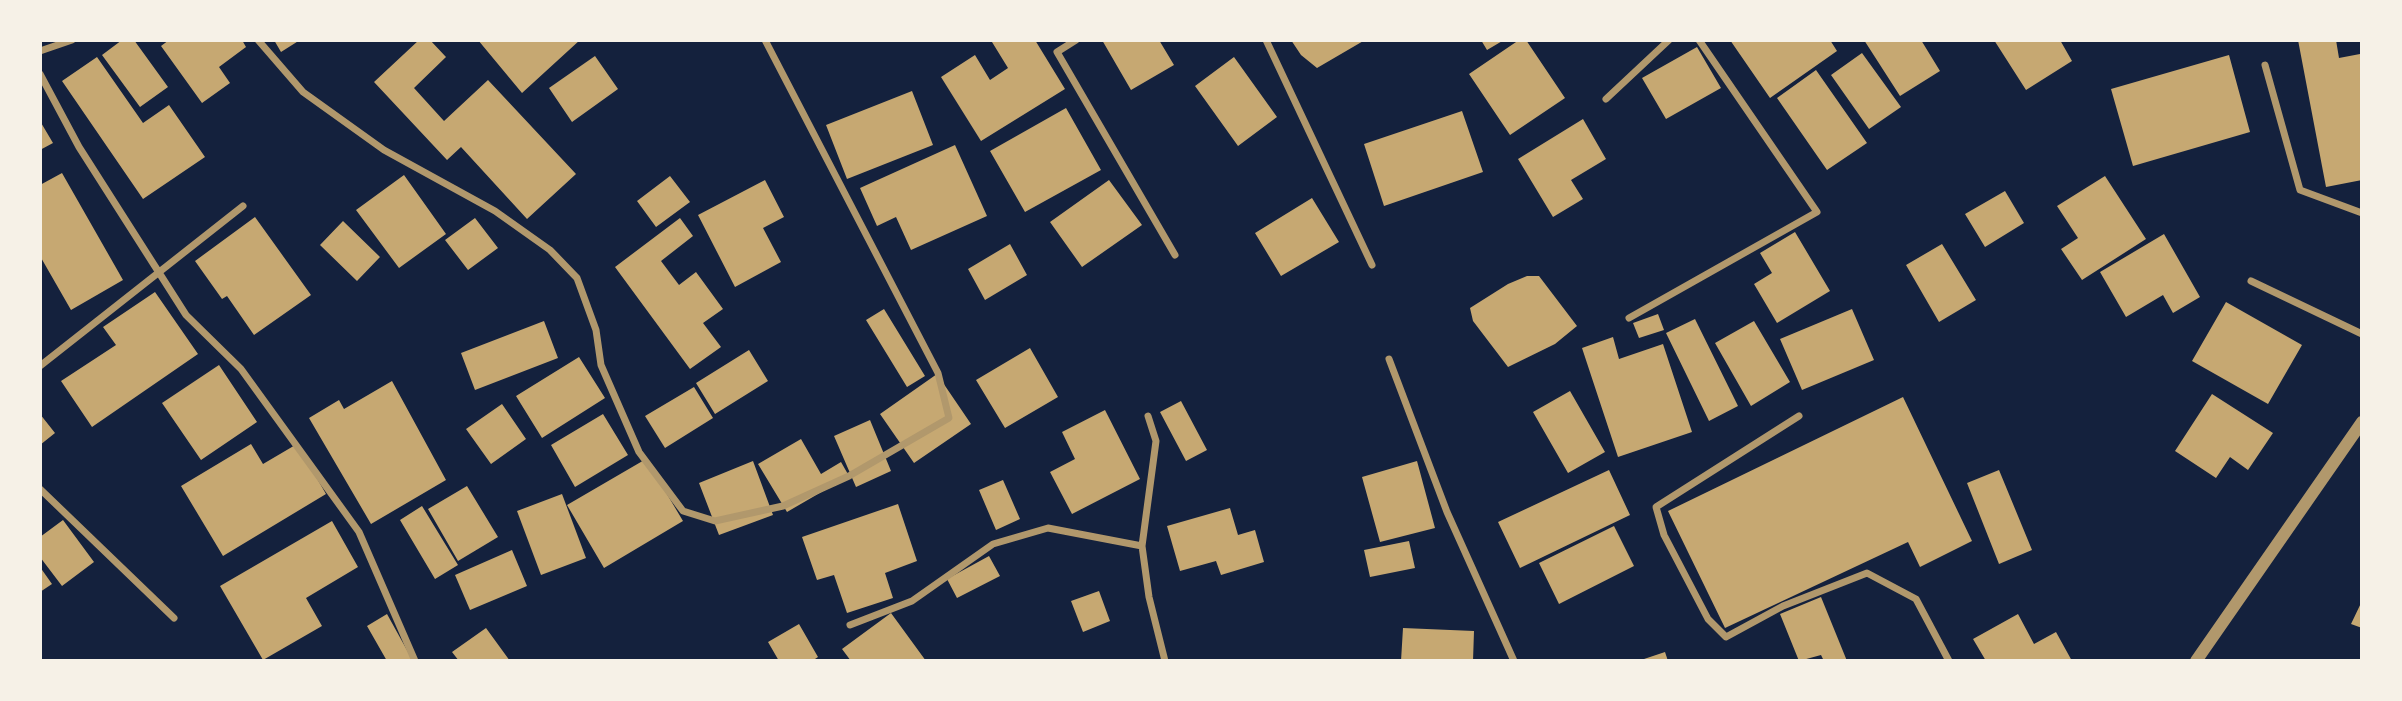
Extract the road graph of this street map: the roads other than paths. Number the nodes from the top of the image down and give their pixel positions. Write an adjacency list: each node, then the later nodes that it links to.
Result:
1 (72, 40): 8 (street)
2 (258, 40): 3 (street)
3 (765, 40)
4 (1076, 40): 14 (street)
5 (1266, 40): 15 (street)
6 (1669, 40): 11 (street)
7 (1699, 40): 18 (street)
8 (40, 51)
9 (2265, 65): 13 (street)
10 (40, 74): 16 (street)
11 (1606, 100)
12 (243, 206): 16 (street)
13 (2362, 212)
14 (1175, 256)
15 (1373, 265)
16 (161, 273): 21 (street); 29 (street)
17 (2251, 281): 19 (street)
18 (1629, 318)
19 (2362, 334)
20 (1389, 359): 31 (street)
21 (40, 366)
22 (1148, 416): 26 (street)
23 (1799, 416): 32 (street)
24 (2362, 422): 33 (street)
25 (40, 489): 27 (street)
26 (1142, 546): 28 (street); 30 (street)
27 (174, 618)
28 (850, 625)
29 (415, 661)
30 (1165, 661)
31 (1514, 661)
32 (1949, 661)
33 (2196, 661)

